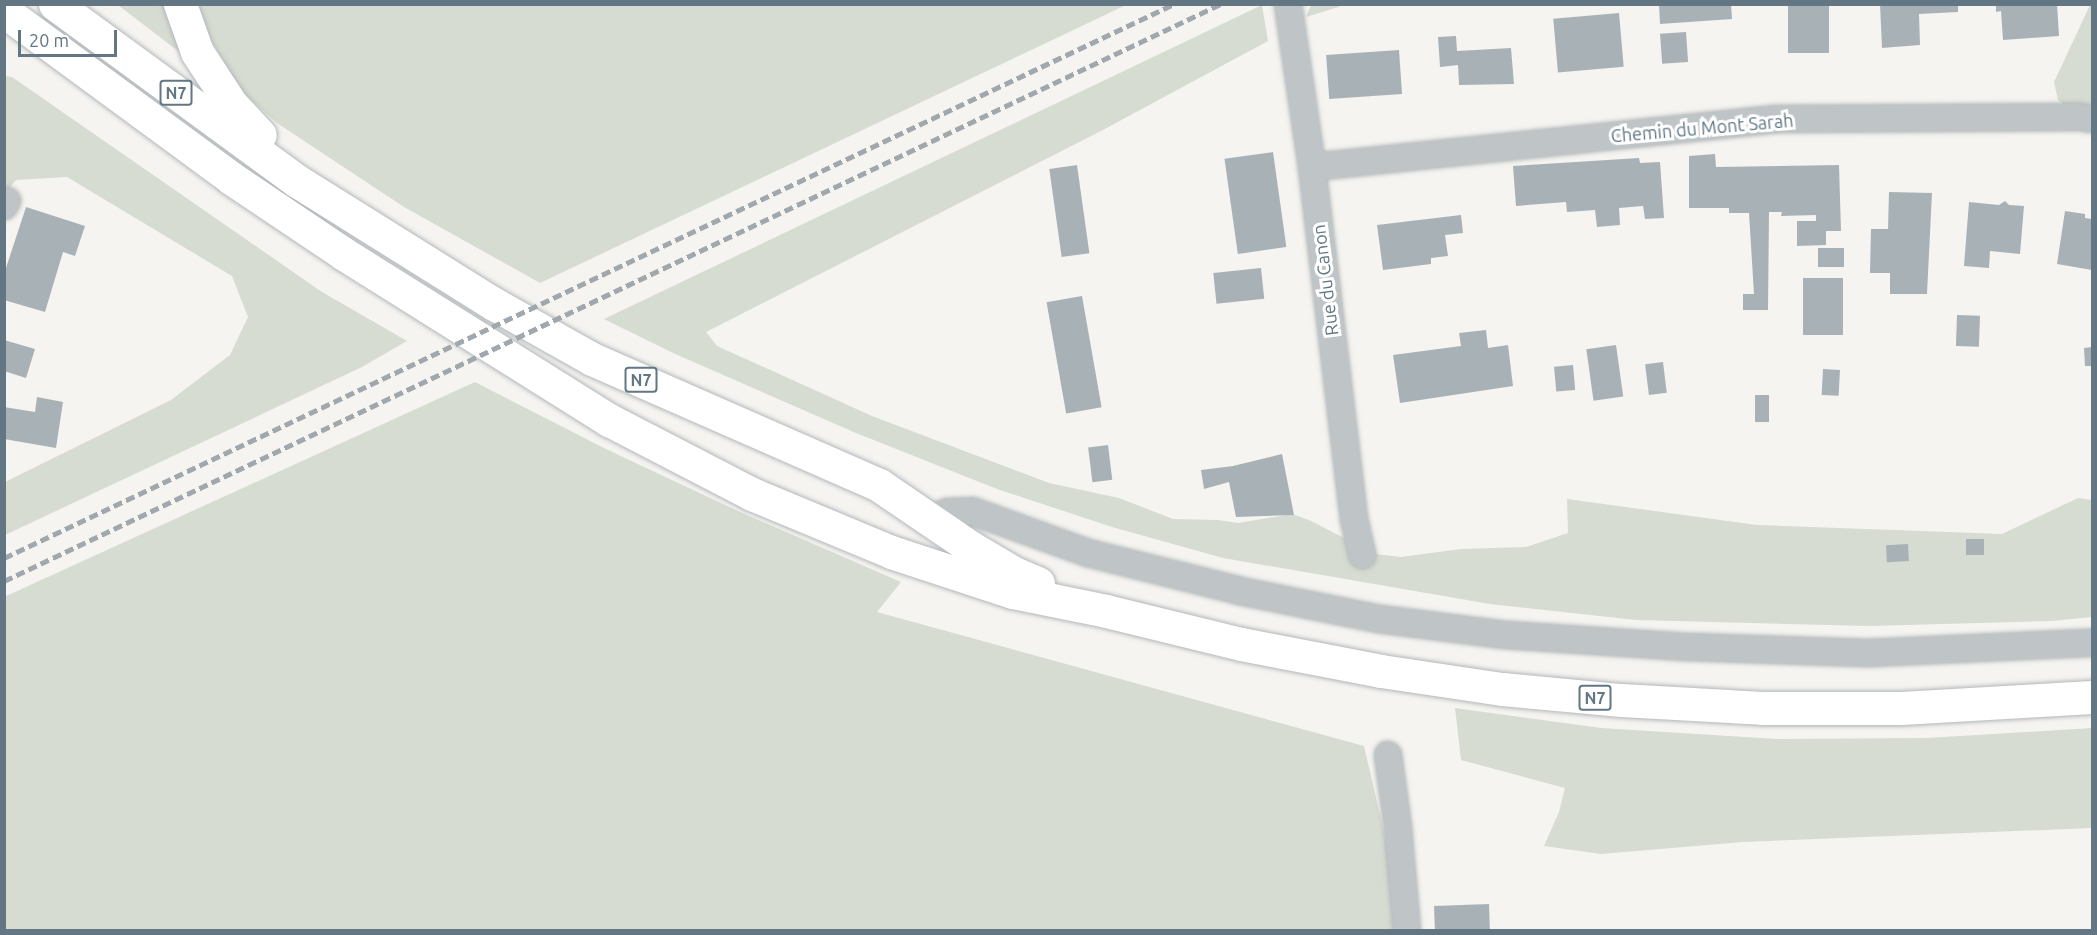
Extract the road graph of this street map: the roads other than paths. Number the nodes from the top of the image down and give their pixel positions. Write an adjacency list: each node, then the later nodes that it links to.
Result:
1 (55, 4): 7 (main road, N7)
2 (180, 4): 7 (main road)
3 (1288, 4): 6 (street, Rue du Canon)
4 (6, 13): 10 (main road)
5 (2092, 119): 6 (street, Chemin du Mont Sarah)
6 (1312, 166): 9 (street, Rue du Canon)
7 (297, 181): 8 (main road, N7)
8 (930, 518): 10 (main road, N7); 11 (street)
9 (1362, 555)
10 (1106, 612): 12 (main road, N7)
11 (2092, 643)
12 (2092, 697)
13 (1388, 755): 14 (street)
14 (1407, 930)

